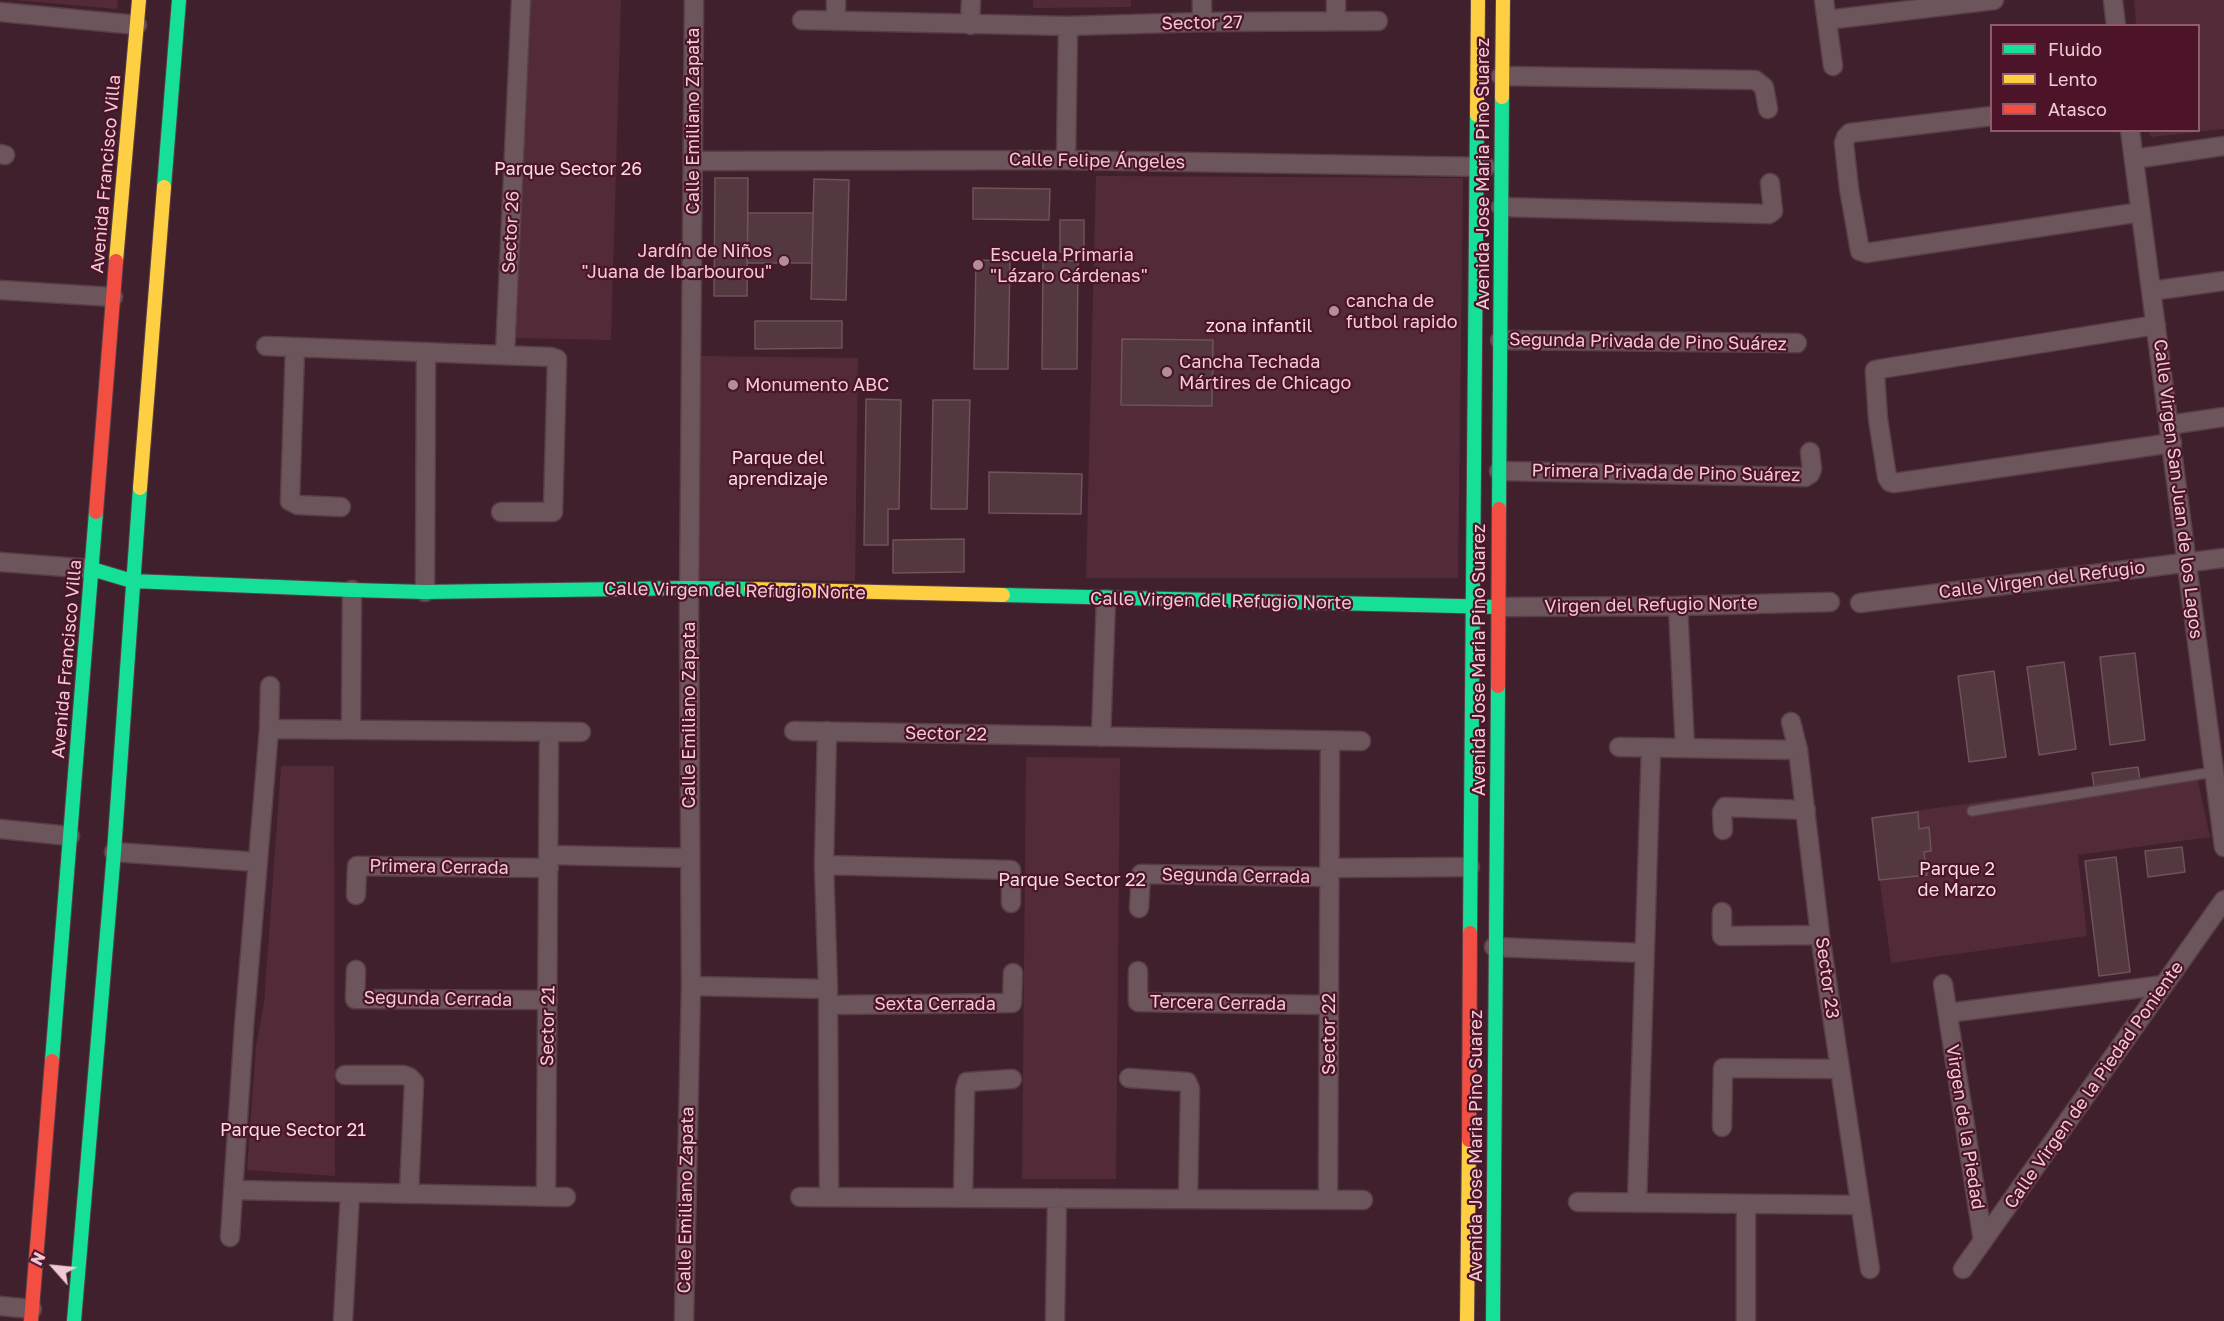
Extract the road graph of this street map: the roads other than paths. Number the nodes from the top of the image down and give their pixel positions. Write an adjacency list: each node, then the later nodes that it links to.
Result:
1 (140, 0): 22 (street, Avenida Francisco Villa)
2 (179, 0): 60 (street)
3 (521, 0): 49 (street, Sector 26)
4 (694, 0): 32 (street, Calle Emiliano Zapata)
5 (836, 0): 16 (street)
6 (971, 0): 23 (street)
7 (1202, 0): 20 (street)
8 (1336, 0): 18 (street)
9 (1478, 0): 34 (street, Avenida Jose Maria Pino Suarez)
10 (1503, 0): 26 (street, Avenida Jose Maria Pino Suarez)
11 (1824, 0): 17 (street)
12 (1994, 0): 17 (street)
13 (2113, 0): 21 (street)
14 (0, 12): 22 (street)
15 (802, 20): 16 (street, Sector 27)
16 (836, 20): 23 (street, Sector 27)
17 (1827, 20): 25 (street)
18 (1336, 21): 19 (street, Sector 27); 20 (street, Sector 27)
19 (1378, 21)
20 (1202, 22): 24 (street, Sector 27)
21 (2116, 24)
22 (137, 25): 42 (street, Avenida Francisco Villa)
23 (970, 25): 24 (street, Sector 27)
24 (1068, 26): 33 (street)
25 (1833, 66)
26 (1501, 76): 27 (street); 35 (street, Avenida Jose Maria Pino Suarez)
27 (1768, 109)
28 (1990, 116): 38 (street)
29 (2130, 132): 31 (street, Calle Virgen San Juan de los Lagos)
30 (2224, 146): 31 (street)
31 (2134, 159): 38 (street, Calle Virgen San Juan de los Lagos)
32 (693, 160): 33 (street, Calle Felipe Ángeles); 61 (street, Calle Emiliano Zapata)
33 (1066, 160): 34 (street, Calle Felipe Ángeles)
34 (1476, 167): 35 (street, Calle Felipe Ángeles); 68 (street, Avenida Jose Maria Pino Suarez)
35 (1501, 167): 37 (street, Avenida Jose Maria Pino Suarez)
36 (1770, 183): 37 (street)
37 (1501, 207): 44 (street, Avenida Jose Maria Pino Suarez)
38 (2141, 212): 41 (street, Calle Virgen San Juan de los Lagos)
39 (2224, 281): 41 (street)
40 (0, 290): 42 (street)
41 (2151, 291): 43 (street, Calle Virgen San Juan de los Lagos)
42 (113, 297): 59 (street, Avenida Francisco Villa)
43 (2156, 325): 51 (street, Calle Virgen San Juan de los Lagos); 51 (street)
44 (1500, 340): 45 (street, Segunda Privada de Pino Suárez); 53 (street, Avenida Jose Maria Pino Suarez)
45 (1797, 343)
46 (266, 346): 47 (street)
47 (295, 348): 48 (street); 54 (street)
48 (426, 352): 49 (street); 63 (street)
49 (505, 355): 55 (street)
50 (2224, 417): 51 (street)
51 (2171, 434): 58 (street, Calle Virgen San Juan de los Lagos)
52 (1810, 452): 53 (street, Primera Privada de Pino Suárez)
53 (1499, 471): 69 (street, Avenida Jose Maria Pino Suarez)
54 (341, 507)
55 (501, 512)
56 (2224, 558): 58 (street, Calle Virgen del Refugio)
57 (0, 562): 59 (street, Calle Virgen del Refugio Norte)
58 (2188, 562): 66 (street, Calle Virgen del Refugio); 85 (street, Calle Virgen San Juan de los Lagos)
59 (92, 569): 60 (street, Calle Virgen del Refugio Norte); 90 (street, Avenida Francisco Villa)
60 (132, 581): 62 (street, Calle Virgen del Refugio Norte); 92 (street)
61 (689, 588): 63 (street, Calle Virgen del Refugio Norte); 64 (street, Calle Virgen del Refugio Norte); 93 (street, Calle Emiliano Zapata)
62 (352, 590): 63 (street, Calle Virgen del Refugio Norte); 73 (street)
63 (425, 592)
64 (1106, 598): 68 (street, Calle Virgen del Refugio Norte); 78 (street)
65 (1830, 602): 67 (street, Virgen del Refugio Norte)
66 (1860, 603)
67 (1678, 606): 69 (street, Virgen del Refugio Norte); 83 (street)
68 (1472, 607): 69 (street, Virgen del Refugio Norte); 97 (street, Avenida Jose Maria Pino Suarez)
69 (1498, 607): 105 (street, Avenida Jose Maria Pino Suarez)
70 (270, 686): 72 (street)
71 (1791, 722): 84 (street, Sector 23)
72 (269, 729): 73 (street); 95 (street)
73 (351, 729): 76 (street)
74 (794, 731): 75 (street, Sector 22)
75 (827, 731): 78 (street, Sector 22); 96 (street)
76 (549, 732): 77 (street); 94 (street, Sector 21)
77 (580, 732)
78 (1101, 737): 79 (street, Sector 22)
79 (1330, 741): 80 (street, Sector 22); 98 (street, Sector 22)
80 (1361, 741)
81 (1619, 747): 82 (street)
82 (1652, 748): 83 (street); 106 (street)
83 (1685, 748): 84 (street)
84 (1798, 750): 86 (street, Sector 23)
85 (2214, 772): 87 (lane); 91 (street, Calle Virgen San Juan de los Lagos)
86 (1806, 810): 89 (street); 104 (street, Sector 23)
87 (1972, 811)
88 (0, 830): 90 (street)
89 (1723, 830)
90 (70, 836): 143 (street, Avenida Francisco Villa)
91 (2224, 848)
92 (114, 852): 95 (street); 144 (street)
93 (690, 858): 94 (street); 112 (street, Calle Emiliano Zapata)
94 (549, 861): 99 (street, Primera Cerrada); 114 (street, Sector 21)
95 (258, 862): 122 (street)
96 (824, 865): 101 (street); 113 (street)
97 (1470, 867): 98 (street); 148 (street, Avenida Jose Maria Pino Suarez)
98 (1329, 872): 102 (street, Segunda Cerrada); 115 (street, Sector 22)
99 (356, 895)
100 (2224, 900): 111 (street, Calle Virgen de la Piedad Poniente)
101 (1011, 903)
102 (1139, 909)
103 (1722, 912): 104 (street)
104 (1820, 935): 117 (street, Sector 23)
105 (1494, 947): 106 (street); 149 (street, Avenida Jose Maria Pino Suarez)
106 (1644, 953): 135 (street)
107 (356, 970): 114 (street, Segunda Cerrada)
108 (1138, 971): 115 (street, Tercera Cerrada)
109 (1013, 973): 113 (street, Sexta Cerrada)
110 (1943, 984): 116 (street, Virgen de la Piedad)
111 (2164, 985): 116 (street); 139 (street, Calle Virgen de la Piedad Poniente)
112 (691, 986): 113 (street); 146 (street, Calle Emiliano Zapata)
113 (828, 997): 128 (street)
114 (548, 1000): 125 (street, Sector 21)
115 (1329, 1005): 132 (street, Sector 22)
116 (1948, 1013): 139 (street, Virgen de la Piedad)
117 (1840, 1069): 121 (street); 137 (street, Sector 23)
118 (345, 1075): 124 (street)
119 (1129, 1078): 131 (street)
120 (1012, 1079): 129 (street)
121 (1722, 1127)
122 (233, 1190): 123 (street); 138 (street)
123 (350, 1192): 124 (street); 145 (street)
124 (409, 1194): 125 (street)
125 (546, 1197): 126 (street)
126 (566, 1197)
127 (800, 1197): 128 (street)
128 (829, 1197): 129 (street)
129 (963, 1197): 130 (street)
130 (1057, 1198): 131 (street); 147 (street)
131 (1188, 1199): 132 (street)
132 (1328, 1199): 133 (street)
133 (1363, 1200)
134 (1578, 1202): 135 (street)
135 (1637, 1203): 136 (street)
136 (1746, 1204): 137 (street); 150 (street)
137 (1860, 1205): 140 (street, Sector 23)
138 (230, 1237)
139 (1983, 1241): 141 (street, Calle Virgen de la Piedad Poniente)
140 (1869, 1269)
141 (1963, 1269)
142 (0, 1306): 143 (street)
143 (31, 1315)
144 (74, 1321)
145 (343, 1321)
146 (684, 1321)
147 (1055, 1321)
148 (1467, 1321)
149 (1493, 1321)
150 (1746, 1321)

